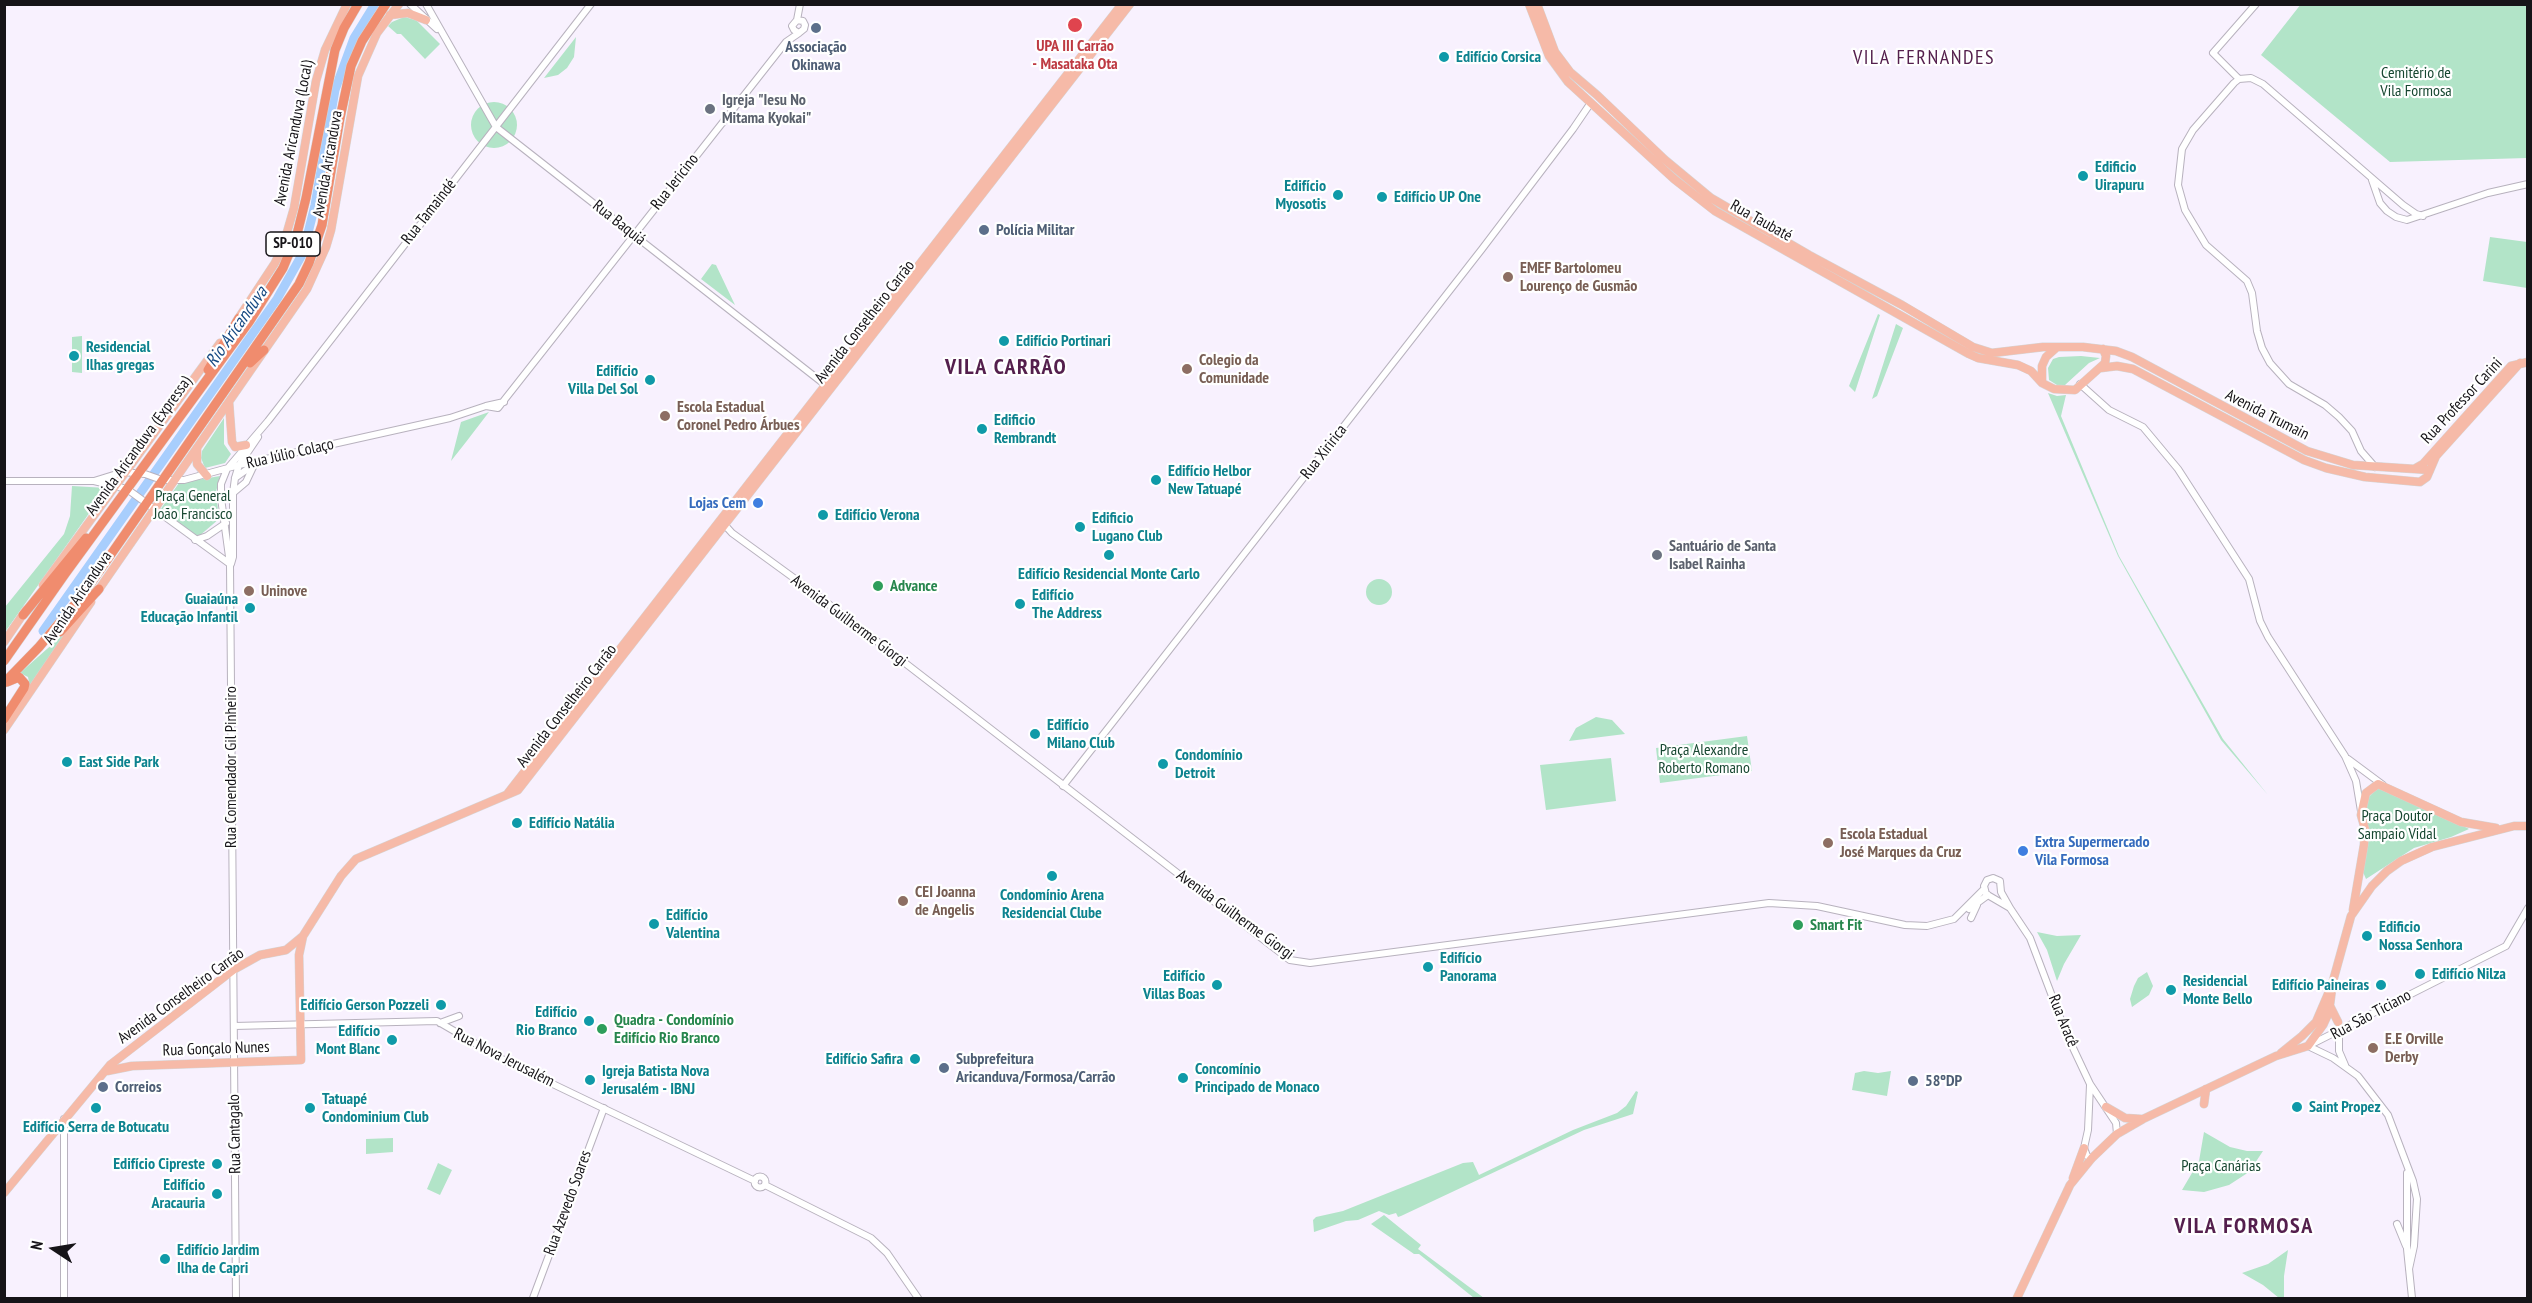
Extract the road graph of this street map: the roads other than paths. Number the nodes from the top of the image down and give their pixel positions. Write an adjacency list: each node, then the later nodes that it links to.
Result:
1 (347, 4): 34 (main road, Avenida Aricanduva (Local))
2 (358, 4): 46 (highway, Avenida Aricanduva (Expressa) / SP-010)
3 (386, 4): 45 (highway, SP-010)
4 (399, 4): 14 (main road, Avenida Aricanduva)
5 (410, 4): 15 (street, Rua Baquiá)
6 (426, 4): 18 (street, Rua Baquiá)
7 (591, 4): 24 (street, Rua Tamaindé)
8 (800, 4): 16 (street)
9 (1122, 4): 44 (main road, Avenida Conselheiro Carrão)
10 (1130, 4): 44 (main road, Avenida Conselheiro Carrão)
11 (1529, 4): 23 (main road, Rua Taubaté)
12 (1537, 4): 22 (main road, Rua Taubaté)
13 (2256, 4): 21 (street)
14 (390, 15): 15 (main road); 37 (main road, Avenida Aricanduva)
15 (426, 20): 18 (street, Rua Baquiá)
16 (797, 20): 17 (street); 19 (street)
17 (793, 28): 19 (street); 20 (street, Rua Jericino)
18 (439, 31): 24 (street, Rua Baquiá)
19 (799, 33): 20 (street, Rua Jericino)
20 (786, 42): 33 (street, Rua Jericino)
21 (2239, 79): 26 (street); 53 (street)
22 (1597, 95): 23 (main road); 25 (main road, Rua Taubaté)
23 (1592, 106): 25 (main road, Rua Taubaté); 93 (street, Rua Xiririca)
24 (496, 127): 33 (street, Rua Baquiá); 52 (street, Rua Tamaindé)
25 (1625, 129): 38 (main road, Rua Taubaté); 40 (main road, Rua Taubaté)
26 (2371, 177): 28 (street); 29 (street)
27 (2528, 184): 31 (street)
28 (2396, 199): 29 (street); 30 (street)
29 (2380, 203): 32 (street)
30 (2403, 205): 31 (street); 32 (street)
31 (2423, 216): 32 (street)
32 (2402, 220)
33 (634, 235): 44 (street, Rua Baquiá); 48 (street, Rua Jericino)
34 (239, 318): 46 (highway); 61 (main road, Avenida Aricanduva (Local))
35 (2059, 347): 36 (main road, Avenida Trumain); 38 (main road, Rua Taubaté); 42 (main road)
36 (2103, 349): 41 (main road); 56 (main road, Avenida Trumain)
37 (264, 350): 45 (highway); 47 (main road)
38 (2011, 351): 40 (main road)
39 (2524, 363): 58 (main road, Rua Professor Carini); 60 (main road, Rua Professor Carini)
40 (2018, 364): 42 (main road, Rua Taubaté)
41 (2100, 368): 43 (main road); 64 (main road, Avenida Trumain)
42 (2042, 383): 43 (main road)
43 (2080, 384): 90 (street)
44 (828, 387): 78 (main road, Avenida Conselheiro Carrão)
45 (226, 389): 66 (highway, SP-010)
46 (191, 400): 62 (highway, Avenida Aricanduva (Expressa) / SP-010)
47 (229, 401): 51 (main road); 52 (main road)
48 (504, 402): 49 (street, Rua Júlio Colaço); 50 (street, Rua Jericino)
49 (486, 406): 50 (street, Rua Júlio Colaço); 54 (street, Rua Júlio Colaço)
50 (498, 408)
51 (197, 448): 63 (main road); 69 (main road)
52 (248, 448): 54 (street); 55 (street, Rua Tamaindé); 59 (street, Rua Tamaindé)
53 (2361, 451): 56 (street); 57 (street)
54 (256, 463): 55 (street, Rua Júlio Colaço); 65 (street); 73 (street)
55 (239, 465): 59 (street, Rua Júlio Colaço); 65 (street, Rua Comendador Gil Pinheiro)
56 (2362, 466): 57 (main road, Avenida Trumain); 64 (street)
57 (2376, 468): 58 (main road, Avenida Trumain)
58 (2416, 468): 60 (main road, Avenida Trumain)
59 (227, 470): 63 (street, Rua Júlio Colaço); 73 (street); 77 (street, Rua Comendador Gil Pinheiro)
60 (2430, 470): 70 (main road, Rua Professor Carini)
61 (123, 472): 62 (street, Rua Júlio Colaço); 68 (street, Rua Júlio Colaço); 71 (main road)
62 (142, 474): 66 (street, Rua Júlio Colaço); 72 (highway, Avenida Aricanduva (Expressa) / SP-010)
63 (207, 476): 69 (street, Rua Júlio Colaço)
64 (2365, 477): 70 (main road, Avenida Trumain)
65 (235, 478): 73 (street, Rua Comendador Gil Pinheiro)
66 (161, 479): 69 (street, Rua Júlio Colaço); 74 (highway, SP-010)
67 (4, 481): 68 (street, Rua Júlio Colaço)
68 (94, 481): 71 (street, Rua Júlio Colaço)
69 (174, 481): 75 (main road, Avenida Aricanduva)
70 (2420, 482)
71 (115, 485): 72 (street, Rua Júlio Colaço); 83 (main road)
72 (129, 489): 74 (street, Rua Júlio Colaço); 79 (highway, Avenida Aricanduva (Expressa) / SP-010)
73 (233, 491): 76 (street, Rua Comendador Gil Pinheiro)
74 (145, 501): 75 (street, Rua Júlio Colaço); 85 (highway, SP-010)
75 (154, 510): 80 (street, Rua Júlio Colaço); 82 (main road, Avenida Aricanduva)
76 (232, 519): 77 (street); 81 (street, Rua Comendador Gil Pinheiro)
77 (225, 523): 80 (street); 81 (street, Rua Comendador Gil Pinheiro)
78 (723, 523): 93 (street, Avenida Guilherme Giorgi); 110 (main road, Avenida Conselheiro Carrão)
79 (98, 529): 83 (highway); 86 (highway, Avenida Aricanduva (Expressa) / SP-010)
80 (195, 540): 81 (street, Rua Júlio Colaço)
81 (230, 564): 113 (street, Rua Comendador Gil Pinheiro)
82 (99, 589): 85 (highway); 89 (main road, Avenida Aricanduva)
83 (23, 615): 84 (main road)
84 (4, 642)
85 (26, 660): 87 (highway, SP-010)
86 (4, 661)
87 (4, 683): 88 (highway)
88 (4, 719)
89 (4, 730)
90 (2346, 756): 91 (street); 92 (street)
91 (2366, 773): 92 (street); 94 (street)
92 (2356, 781): 95 (street)
93 (1063, 786): 107 (street, Avenida Guilherme Giorgi)
94 (2388, 788): 95 (main road); 96 (main road)
95 (2361, 815): 100 (main road)
96 (2462, 822): 98 (main road); 99 (main road)
97 (2526, 824): 98 (main road)
98 (2503, 828): 99 (main road)
99 (2459, 840): 101 (main road)
100 (2360, 878): 101 (main road); 108 (main road)
101 (2372, 886): 108 (main road)
102 (2001, 892): 103 (street); 103 (street); 105 (street, Rua Aracê)
103 (1989, 894): 104 (street, Avenida Guilherme Giorgi); 105 (street, Rua Aracê); 107 (street, Avenida Guilherme Giorgi)
104 (1977, 904): 107 (street, Avenida Guilherme Giorgi); 109 (street)
105 (2010, 908): 130 (street, Rua Aracê)
106 (2528, 908): 121 (street, Rua São Ticiano)
107 (1965, 910)
108 (2351, 916): 114 (main road)
109 (1971, 918)
110 (303, 936): 111 (main road, Avenida Conselheiro Carrão); 112 (main road)
111 (286, 950): 112 (main road); 113 (main road, Avenida Conselheiro Carrão)
112 (299, 955): 119 (main road)
113 (233, 970): 120 (street, Rua Cantagalo); 124 (main road, Avenida Conselheiro Carrão)
114 (2333, 981): 115 (main road); 117 (main road)
115 (2330, 1006): 117 (main road); 121 (main road)
116 (459, 1016): 118 (street)
117 (2323, 1017): 121 (street); 122 (main road); 123 (main road)
118 (440, 1023): 119 (street, Rua Nova Jerusalém); 134 (street, Rua Nova Jerusalém)
119 (301, 1025): 120 (street, Rua Nova Jerusalém); 126 (main road, Rua Gonçalo Nunes)
120 (234, 1026): 126 (street, Rua Cantagalo)
121 (2338, 1026): 123 (street, Rua São Ticiano); 128 (street)
122 (2308, 1030): 123 (main road); 125 (main road)
123 (2308, 1046): 125 (main road); 128 (street)
124 (128, 1052): 127 (main road); 129 (main road, Avenida Conselheiro Carrão)
125 (2277, 1056): 131 (main road)
126 (235, 1063): 127 (main road, Rua Gonçalo Nunes); 147 (street, Rua Cantagalo)
127 (132, 1065): 129 (main road, Avenida Conselheiro Carrão)
128 (2345, 1066): 140 (street)
129 (103, 1073): 135 (main road, Avenida Conselheiro Carrão)
130 (2090, 1084): 133 (street, Rua Aracê); 138 (street)
131 (2206, 1089): 132 (main road); 136 (main road)
132 (2204, 1104)
133 (2106, 1107): 136 (main road); 137 (street, Rua Aracê)
134 (604, 1108): 148 (street, Rua Azevedo Soares); 149 (street, Rua Nova Jerusalém)
135 (64, 1119): 142 (main road, Avenida Conselheiro Carrão); 146 (street)
136 (2143, 1119): 137 (main road)
137 (2117, 1134): 139 (main road)
138 (2084, 1148): 139 (street); 141 (main road)
139 (2092, 1158): 141 (main road)
140 (2407, 1166): 144 (street); 145 (street)
141 (2070, 1185): 150 (main road)
142 (4, 1193)
143 (2397, 1224): 144 (street)
144 (2407, 1249): 145 (street)
145 (2409, 1269): 151 (street)
146 (64, 1299)
147 (236, 1299)
148 (533, 1299)
149 (918, 1299)
150 (2017, 1299)
151 (2412, 1299)

